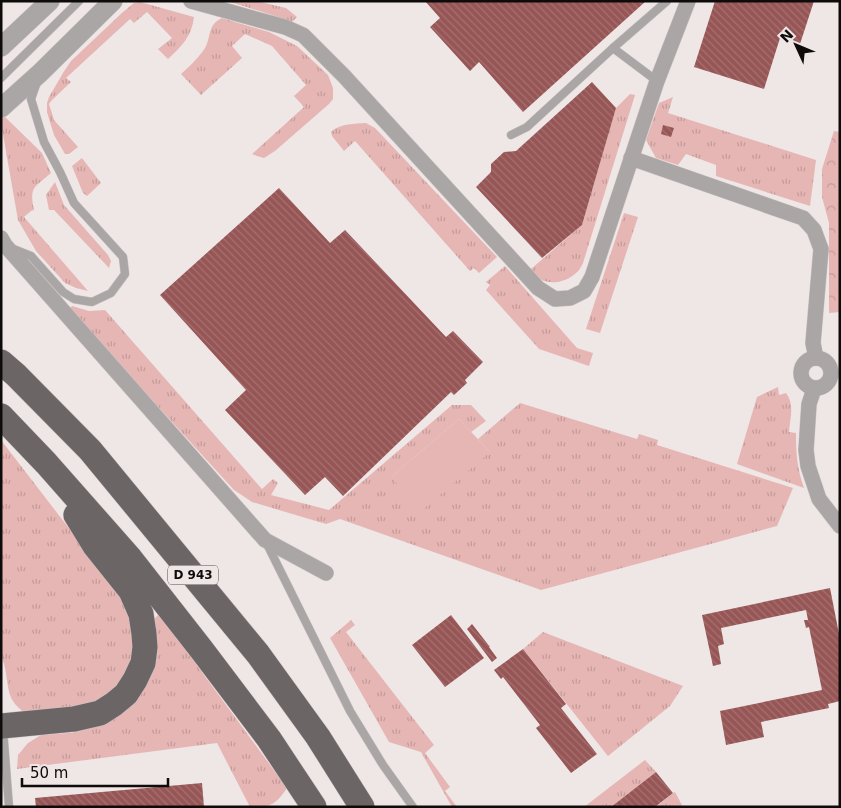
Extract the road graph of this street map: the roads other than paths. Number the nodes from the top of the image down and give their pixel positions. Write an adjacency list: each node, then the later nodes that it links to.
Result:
1 (31, 1): 8 (street)
2 (50, 1): 8 (street)
3 (113, 1): 11 (street)
4 (190, 1): 16 (street)
5 (668, 1): 10 (lane)
6 (688, 1): 13 (street)
7 (80, 3): 12 (lane)
8 (28, 21): 9 (street)
9 (1, 46)
10 (613, 48): 13 (lane); 15 (lane)
11 (40, 73): 14 (street); 17 (lane)
12 (1, 78)
13 (657, 81): 16 (street)
14 (1, 108)
15 (511, 135)
16 (632, 158): 18 (street)
17 (3, 242): 24 (street)
18 (816, 358): 20 (street); 20 (street)
19 (1, 362): 29 (highway, D 943)
20 (814, 388): 23 (street)
21 (1, 416): 22 (highway, D 943)
22 (46, 463): 26 (highway); 28 (highway, D 943)
23 (840, 526)
24 (265, 540): 25 (street); 30 (lane)
25 (326, 573)
26 (2, 722): 27 (lane)
27 (10, 807)
28 (314, 807)
29 (362, 807)
30 (413, 807)

